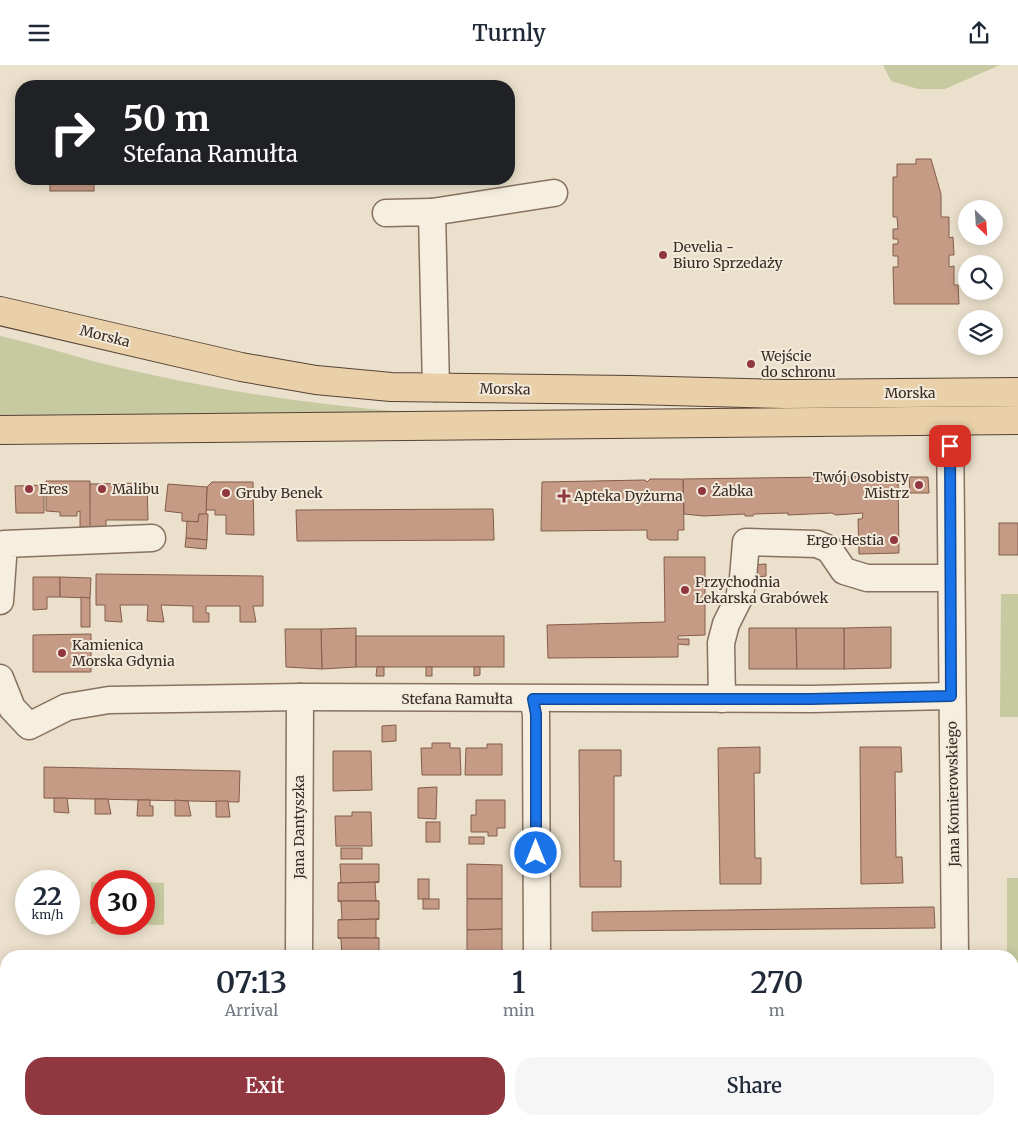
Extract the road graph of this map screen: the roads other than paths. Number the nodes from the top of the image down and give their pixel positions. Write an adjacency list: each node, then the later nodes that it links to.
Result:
1 (554, 193): 2 (street)
2 (432, 212): 3 (street); 5 (street)
3 (386, 213)
4 (0, 311): 5 (main road, Morska)
5 (436, 388): 6 (main road, Morska)
6 (1018, 392)
7 (1018, 420): 8 (main road, Morska)
8 (950, 421): 9 (main road, Morska); 11 (street, Jana Komierowskiego)
9 (0, 430)
10 (152, 538): 12 (street)
11 (951, 578): 14 (street, Jana Komierowskiego); 17 (street)
12 (0, 601)
13 (0, 679): 15 (street, Stefana Ramułta)
14 (951, 696): 17 (street, Stefana Ramułta); 20 (street, Jana Komierowskiego)
15 (300, 697): 16 (street, Stefana Ramułta); 18 (street, Jana Dantyszka)
16 (533, 699): 17 (street, Stefana Ramułta); 19 (street)
17 (722, 699)
18 (299, 950)
19 (537, 950)
20 (955, 950)

